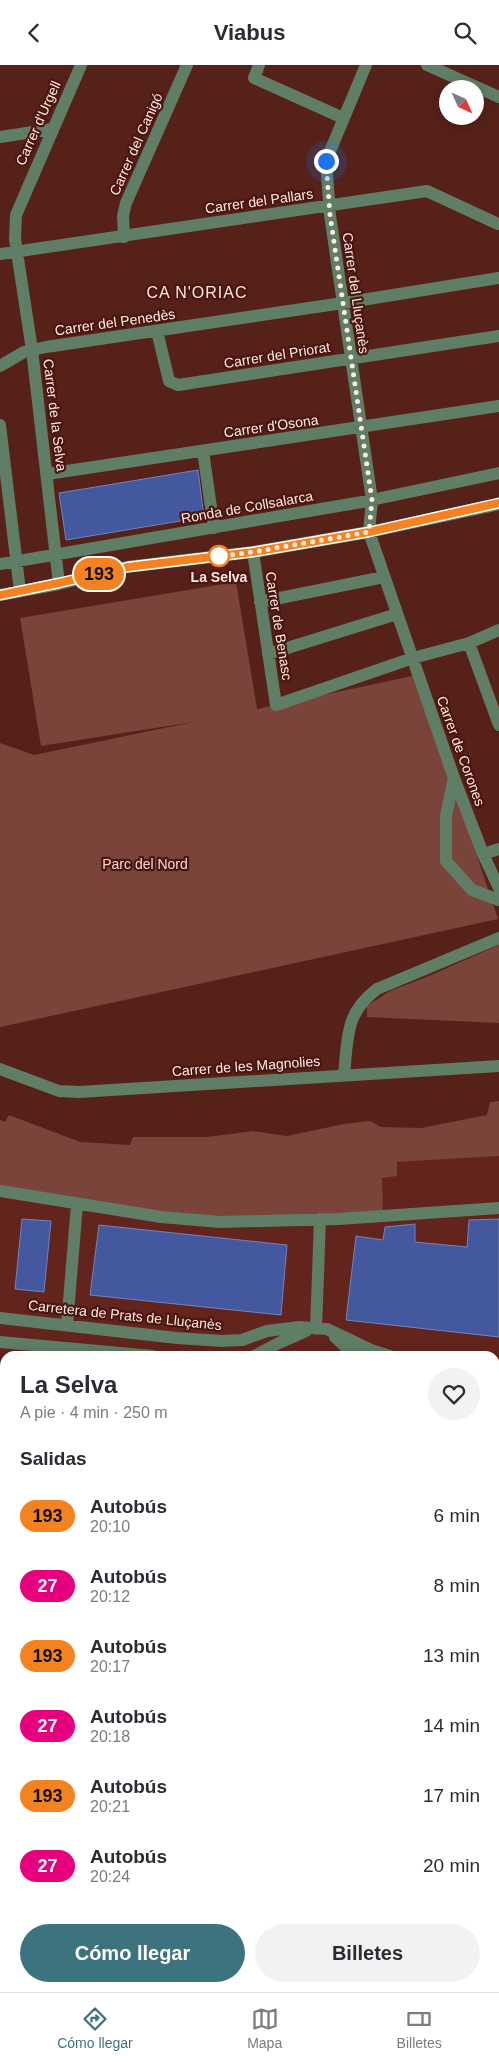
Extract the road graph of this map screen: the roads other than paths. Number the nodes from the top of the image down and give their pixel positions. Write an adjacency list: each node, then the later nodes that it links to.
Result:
1 (81, 65): 8 (street, Carrer d'Urgell)
2 (187, 65): 12 (street, Carrer del Canigó)
3 (260, 65): 7 (street)
4 (366, 65): 7 (street, Carrer del Lluçanès)
5 (427, 65): 6 (street)
6 (499, 97)
7 (343, 118): 10 (street, Carrer del Lluçanès)
8 (52, 129): 9 (street); 13 (street, Carrer d'Urgell)
9 (0, 137)
10 (329, 206): 11 (street, Carrer del Pallars); 12 (street, Carrer del Pallars); 16 (street, Carrer del Lluçanès)
11 (499, 225)
12 (124, 237): 13 (street, Carrer del Pallars)
13 (17, 251): 14 (street, Carrer del Pallars); 19 (street, Carrer de la Selva)
14 (0, 254)
15 (499, 278): 16 (street, Carrer del Penedès)
16 (343, 303): 17 (street, Carrer del Penedès); 20 (street, Carrer del Lluçanès)
17 (157, 331): 19 (street, Carrer del Penedès); 20 (street, Carrer del Priorat)
18 (499, 337): 20 (street, Carrer del Priorat)
19 (32, 350): 21 (street, Carrer del Penedès); 27 (street, Carrer de la Selva)
20 (351, 359): 24 (street, Carrer del Lluçanès)
21 (0, 366)
22 (499, 406): 24 (street, Carrer d'Osona)
23 (0, 425): 25 (street)
24 (361, 427): 26 (street, Carrer d'Osona); 29 (street, Carrer del Lluçanès)
25 (1, 450): 35 (street)
26 (203, 451): 27 (street, Carrer d'Osona); 31 (street)
27 (47, 473): 34 (street, Carrer de la Selva)
28 (499, 473): 29 (street, Ronda de Collsalarca)
29 (372, 500): 31 (street, Ronda de Collsalarca); 32 (street, Carrer del Lluçanès)
30 (499, 503): 32 (street)
31 (214, 528): 34 (street, Ronda de Collsalarca)
32 (369, 532): 33 (street); 37 (street, Carrer de Corones)
33 (253, 552): 38 (street); 41 (street, Carrer de Benasc)
34 (57, 555): 35 (street, Ronda de Collsalarca); 38 (street, Carrer de la Selva)
35 (16, 561): 36 (street, Ronda de Collsalarca); 39 (street)
36 (0, 564)
37 (384, 577): 41 (street); 42 (street, Carrer de Corones)
38 (59, 583): 39 (street)
39 (20, 591): 40 (street)
40 (0, 595)
41 (260, 602): 45 (street, Carrer de Benasc)
42 (397, 614): 45 (street); 46 (street, Carrer de Corones)
43 (499, 630): 44 (street)
44 (469, 643): 46 (street); 47 (street)
45 (268, 654): 46 (street, Carrer de Benasc)
46 (413, 659): 48 (street, Carrer de Corones)
47 (499, 725)
48 (454, 778): 50 (street, Carrer de Corones); 52 (street)
49 (499, 849): 50 (street)
50 (483, 854): 51 (street, Carrer de Corones)
51 (499, 888)
52 (499, 899)
53 (499, 938): 56 (street)
54 (499, 1067): 56 (street, Carrer de les Magnolies)
55 (0, 1069): 56 (street, Carrer de les Magnolies)
56 (344, 1075)
57 (0, 1191): 58 (street)
58 (77, 1204): 60 (street); 62 (street)
59 (499, 1207): 60 (street)
60 (320, 1219): 63 (street)
61 (0, 1318): 62 (street, Carretera de Prats de Lluçanès)
62 (67, 1325): 63 (street, Carretera de Prats de Lluçanès)
63 (316, 1329): 64 (street); 67 (street); 70 (street, Carretera de Prats de Lluçanès)
64 (340, 1341): 68 (street); 69 (street)
65 (0, 1342): 66 (street)
66 (98, 1351)
67 (264, 1351)
68 (347, 1351)
69 (350, 1351)
70 (374, 1351)

